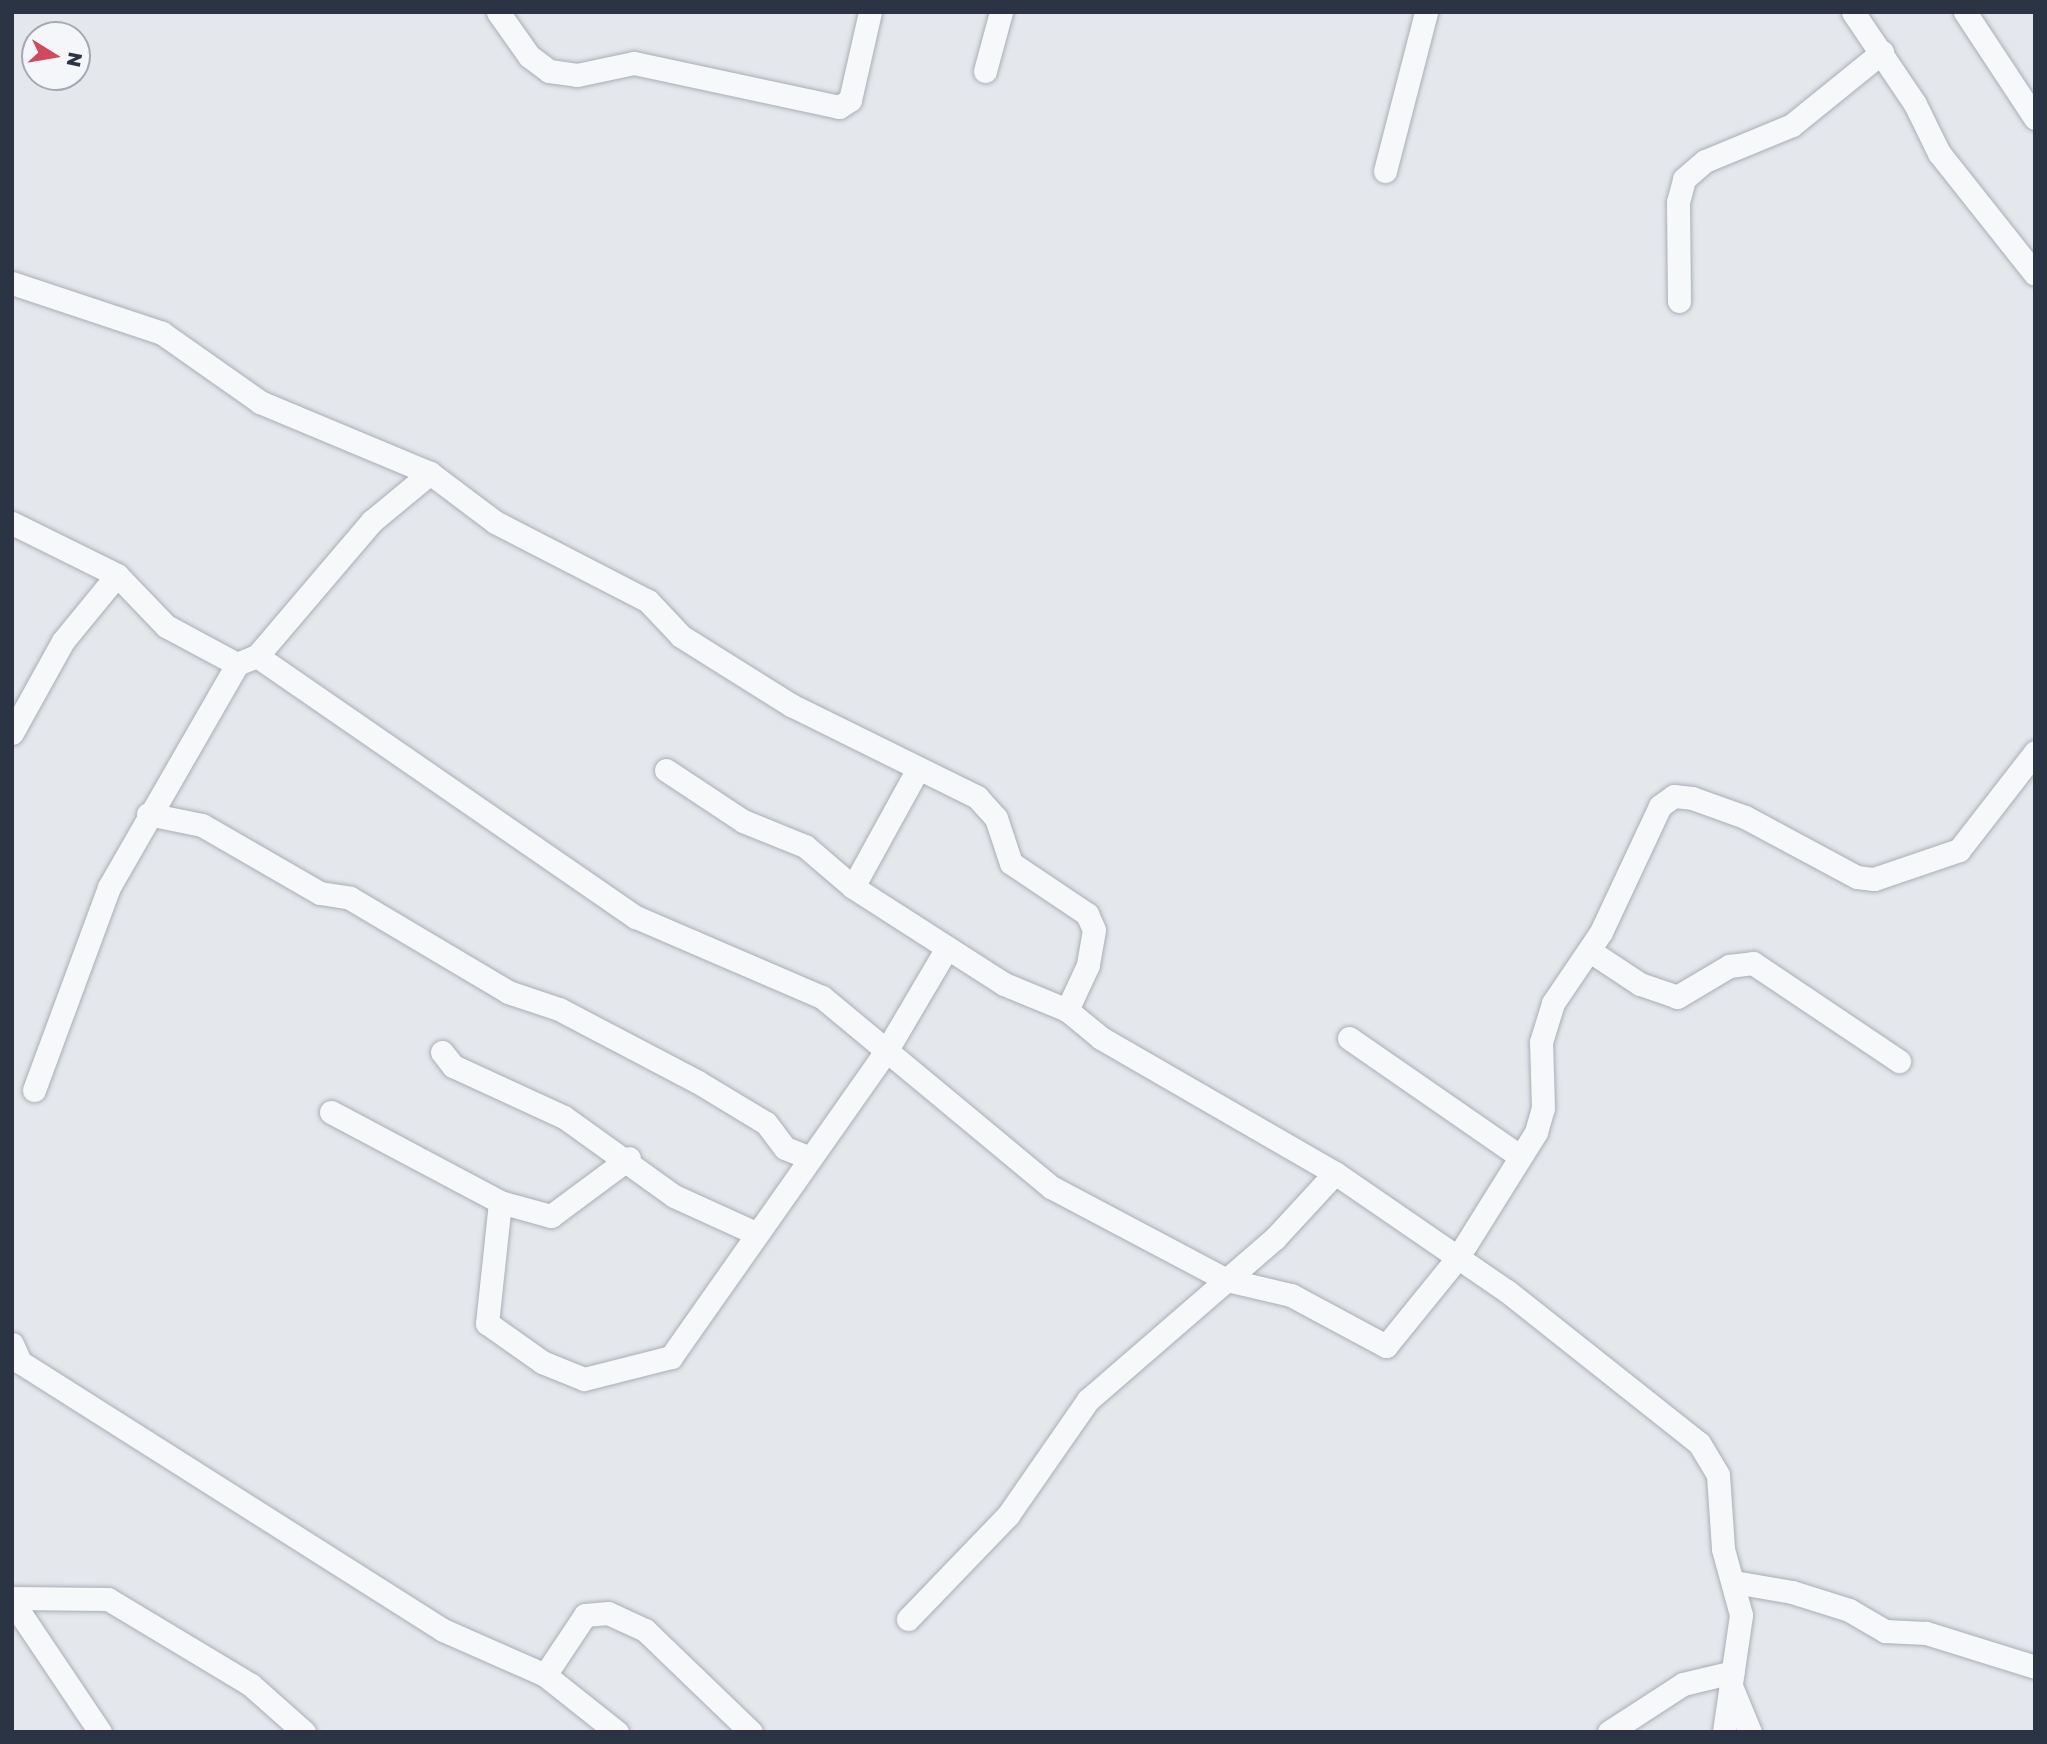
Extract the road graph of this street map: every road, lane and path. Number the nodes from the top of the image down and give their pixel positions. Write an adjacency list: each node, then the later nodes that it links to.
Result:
1 (498, 12): 2 (street)
2 (870, 12)
3 (1001, 12): 8 (street)
4 (1426, 12): 10 (street)
5 (1853, 12): 7 (street)
6 (1965, 12): 9 (street)
7 (1882, 52): 11 (street); 13 (street)
8 (985, 71)
9 (2035, 118)
10 (1385, 171)
11 (2035, 274)
12 (12, 283): 14 (street)
13 (1679, 301)
14 (430, 472): 17 (street); 20 (street)
15 (12, 523): 16 (street)
16 (117, 575): 17 (street); 18 (street)
17 (247, 660): 22 (street); 28 (street)
18 (12, 733)
19 (2035, 752): 25 (street)
20 (918, 769): 23 (street); 26 (street)
21 (666, 770): 23 (street)
22 (148, 814): 31 (street); 34 (street)
23 (853, 887): 24 (street)
24 (947, 948): 26 (street); 28 (street)
25 (1590, 951): 30 (street); 33 (street)
26 (1067, 1010): 36 (street)
27 (1349, 1038): 33 (street)
28 (888, 1048): 34 (street); 40 (street)
29 (442, 1052): 35 (street)
30 (1899, 1060)
31 (34, 1090)
32 (331, 1112): 37 (street)
33 (1518, 1155): 39 (street)
34 (807, 1157): 38 (street)
35 (629, 1158): 37 (street); 38 (street)
36 (1335, 1173): 39 (street); 40 (street)
37 (500, 1202): 38 (street)
38 (753, 1232)
39 (1458, 1257): 40 (street); 42 (street)
40 (1227, 1280): 44 (street)
41 (12, 1344): 46 (street)
42 (1734, 1582): 45 (street); 47 (street)
43 (12, 1600): 48 (street); 49 (street)
44 (908, 1619)
45 (2035, 1667)
46 (545, 1675): 50 (street); 51 (street)
47 (1732, 1679): 52 (street); 53 (street); 54 (street)
48 (100, 1732)
49 (304, 1732)
50 (617, 1732)
51 (751, 1732)
52 (1609, 1732)
53 (1724, 1732)
54 (1750, 1732)

